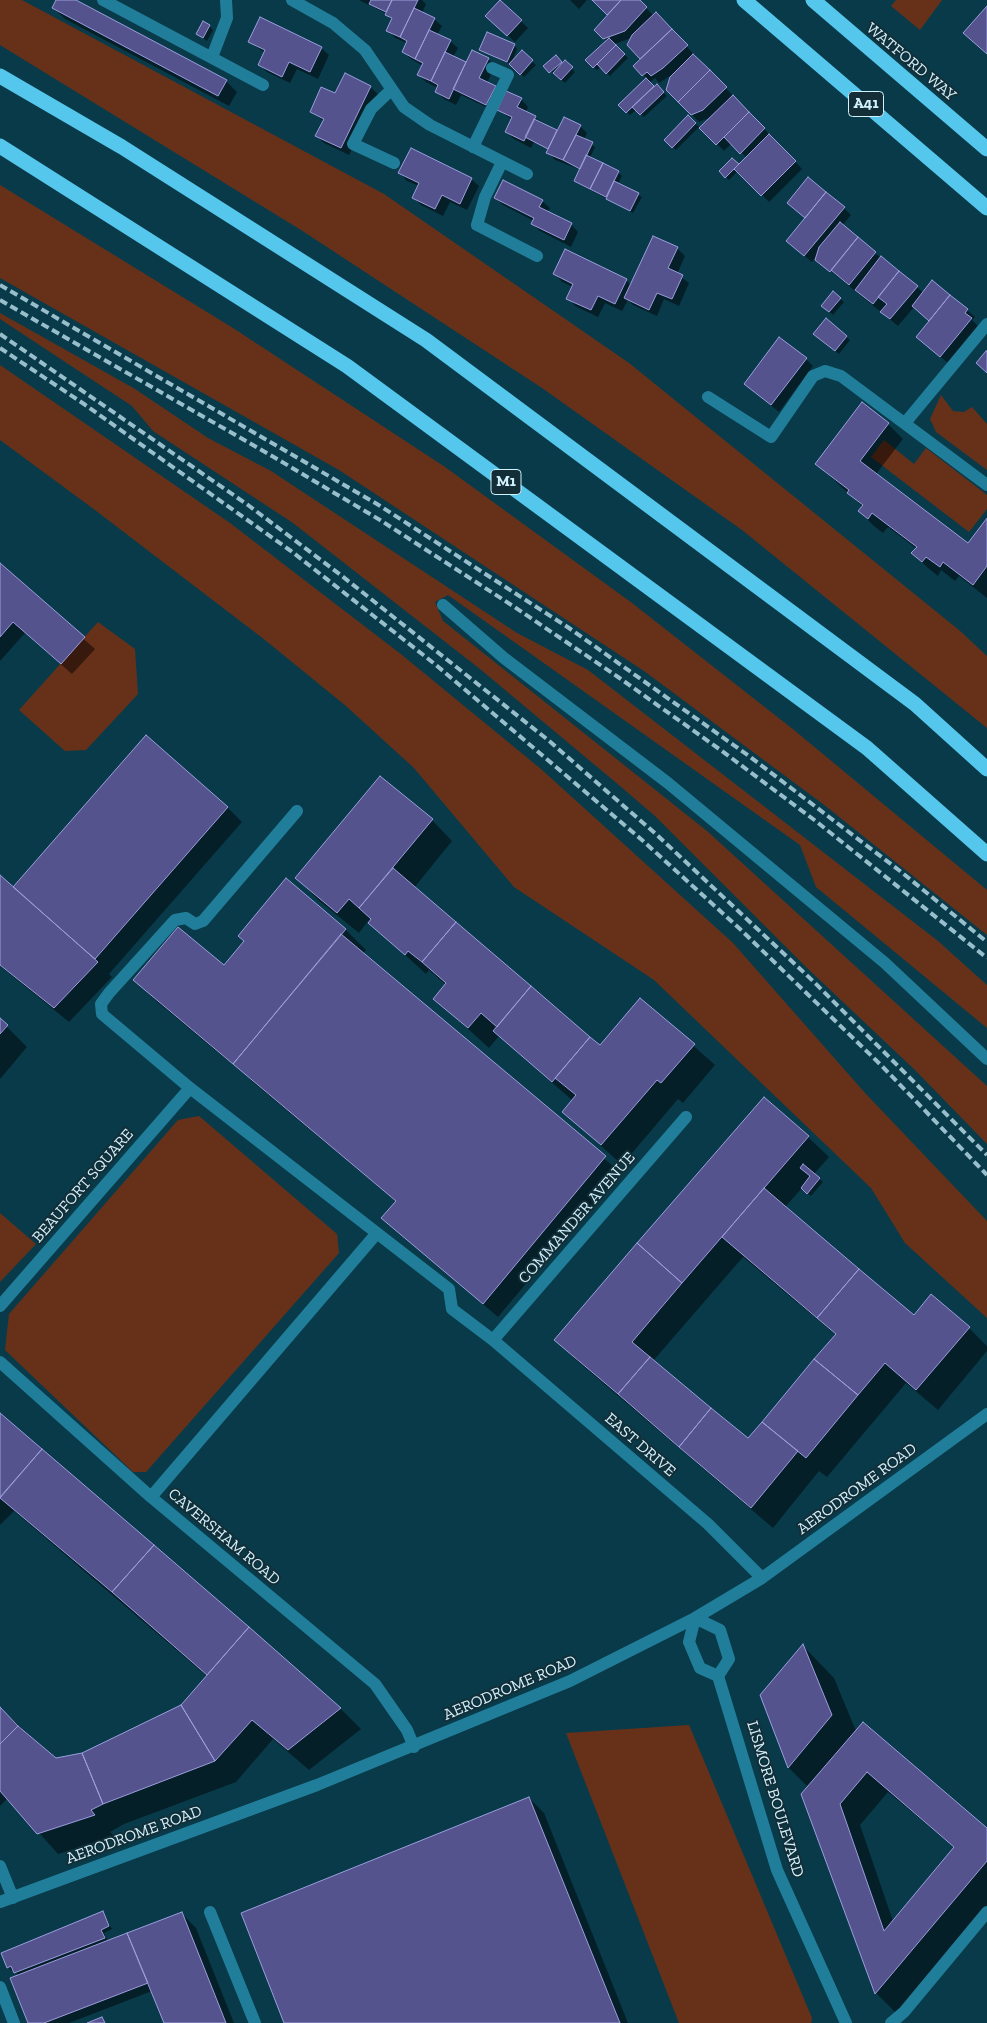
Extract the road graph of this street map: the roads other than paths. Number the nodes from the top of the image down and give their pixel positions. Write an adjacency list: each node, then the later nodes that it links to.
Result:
1 (103, 0): 6 (street)
2 (226, 0): 6 (street)
3 (292, 0): 10 (street)
4 (744, 0): 17 (highway, A41)
5 (813, 0): 13 (highway, WATFORD WAY / A41)
6 (212, 58): 9 (street)
7 (492, 68): 12 (street)
8 (0, 76): 24 (highway)
9 (263, 85)
10 (392, 90): 12 (street); 15 (street)
11 (0, 146): 26 (highway, M1)
12 (473, 147): 14 (street)
13 (987, 149)
14 (502, 162): 16 (street); 18 (street)
15 (394, 163)
16 (527, 174)
17 (987, 208)
18 (537, 256)
19 (987, 324): 21 (street)
20 (708, 397): 21 (street)
21 (905, 423): 22 (street)
22 (987, 485)
23 (444, 605): 27 (street)
24 (987, 768)
25 (298, 811): 28 (street, EAST DRIVE)
26 (987, 854)
27 (987, 1059)
28 (190, 1088): 30 (street, EAST DRIVE); 31 (street, BEAUFORT SQUARE)
29 (686, 1117): 32 (street, COMMANDER AVENUE)
30 (376, 1233): 32 (street, EAST DRIVE); 35 (street)
31 (0, 1306)
32 (493, 1340): 36 (street, EAST DRIVE)
33 (0, 1362): 35 (street, CAVERSHAM ROAD)
34 (987, 1414): 36 (street, AERODROME ROAD)
35 (151, 1497): 39 (street, CAVERSHAM ROAD)
36 (762, 1578): 37 (street, AERODROME ROAD)
37 (695, 1618): 38 (street); 38 (street); 39 (street, AERODROME ROAD)
38 (718, 1676): 48 (street, LISMORE BOULEVARD)
39 (414, 1747): 41 (street, AERODROME ROAD)
40 (0, 1866): 41 (street)
41 (13, 1898): 42 (street, AERODROME ROAD)
42 (0, 1902)
43 (210, 1912): 47 (street)
44 (987, 1912): 49 (street)
45 (0, 1988): 46 (street)
46 (14, 2023)
47 (255, 2023)
48 (846, 2023)
49 (891, 2023)

